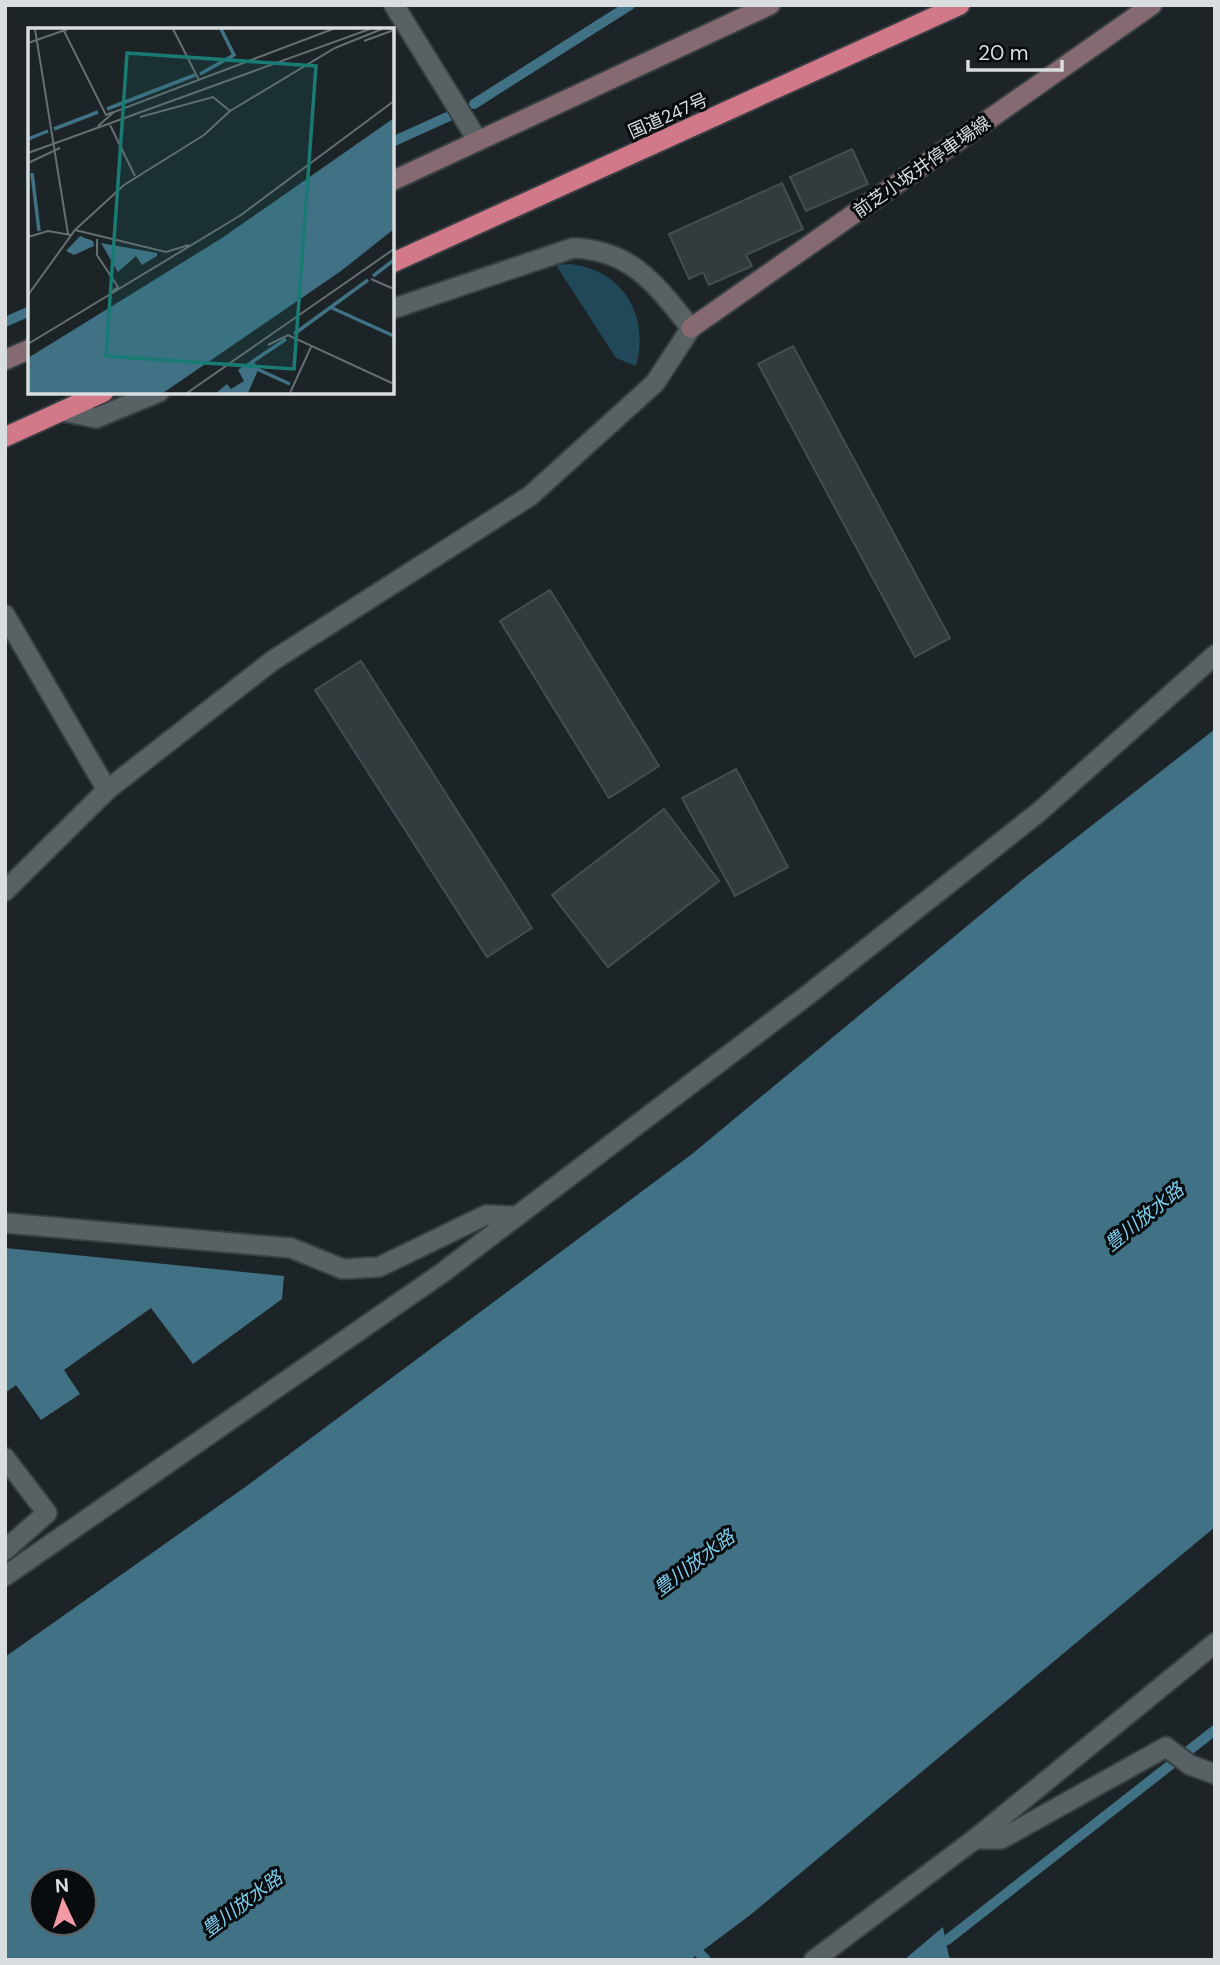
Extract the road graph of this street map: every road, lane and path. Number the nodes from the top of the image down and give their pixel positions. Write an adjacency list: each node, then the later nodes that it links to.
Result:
1 (394, 5): 5 (street)
2 (770, 5): 5 (main road)
3 (960, 5): 7 (highway, 国道247号)
4 (1152, 5): 9 (main road, 前芝小坂井停車場線)
5 (478, 141): 6 (main road)
6 (394, 180)
7 (394, 262)
8 (394, 308): 9 (street)
9 (691, 328): 18 (street)
10 (28, 350): 11 (main road)
11 (5, 360)
12 (99, 394): 14 (highway)
13 (154, 394): 14 (street)
14 (61, 411): 15 (highway)
15 (5, 437)
16 (5, 615): 18 (street)
17 (1215, 655): 20 (street)
18 (107, 790): 19 (street)
19 (5, 891)
20 (513, 1216): 21 (street); 24 (street)
21 (5, 1223)
22 (5, 1458): 23 (street)
23 (5, 1550)
24 (5, 1576)
25 (1215, 1643): 27 (street)
26 (1215, 1774): 27 (street)
27 (975, 1839): 28 (street)
28 (814, 1960)

